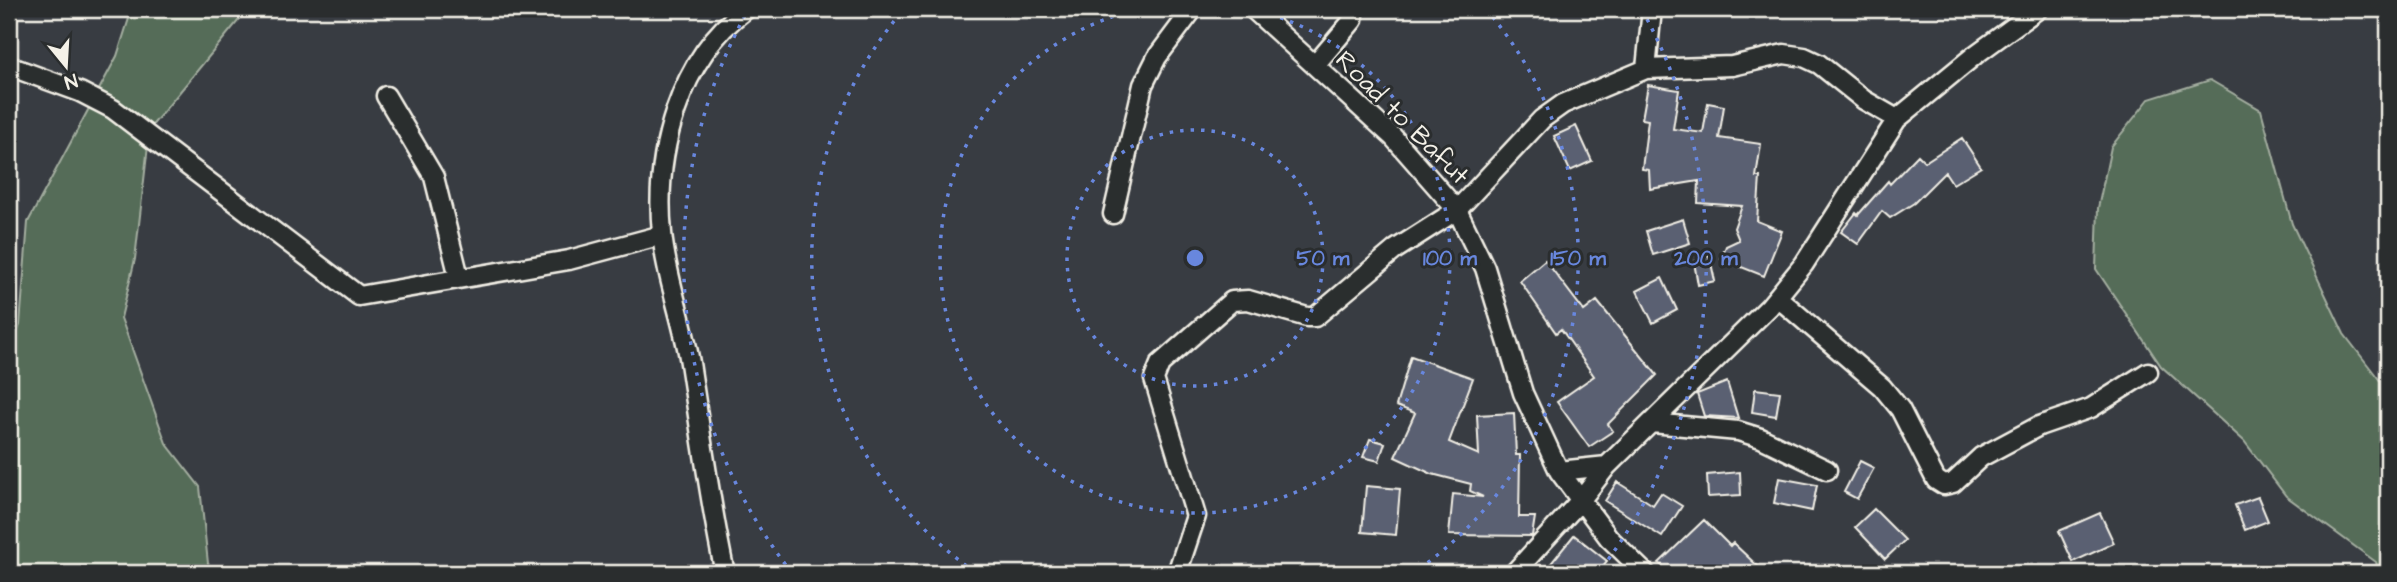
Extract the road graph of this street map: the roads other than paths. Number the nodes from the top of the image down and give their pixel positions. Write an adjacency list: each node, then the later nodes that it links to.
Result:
1 (746, 9): 14 (street)
2 (1193, 9): 13 (street)
3 (1254, 9): 7 (street, Road to Bafut)
4 (1353, 9): 7 (street)
5 (1652, 9): 9 (street)
6 (2038, 9): 11 (street)
7 (1315, 65): 12 (street, Road to Bafut)
8 (9, 66): 15 (street)
9 (1646, 69): 11 (street); 12 (street)
10 (386, 96): 15 (street)
11 (1898, 119): 16 (street)
12 (1457, 209): 21 (street, Road to Bafut); 24 (street)
13 (1113, 214)
14 (662, 235): 15 (street); 23 (street)
15 (459, 277)
16 (1777, 297): 17 (street); 18 (street)
17 (2148, 372)
18 (1653, 423): 19 (street); 20 (street)
19 (1607, 467): 21 (street); 22 (street)
20 (1827, 470)
21 (1559, 471): 22 (street, Road to Bafut)
22 (1580, 501): 25 (street); 26 (street, Road to Bafut)
23 (726, 573)
24 (1177, 573)
25 (1514, 573)
26 (1645, 573)

